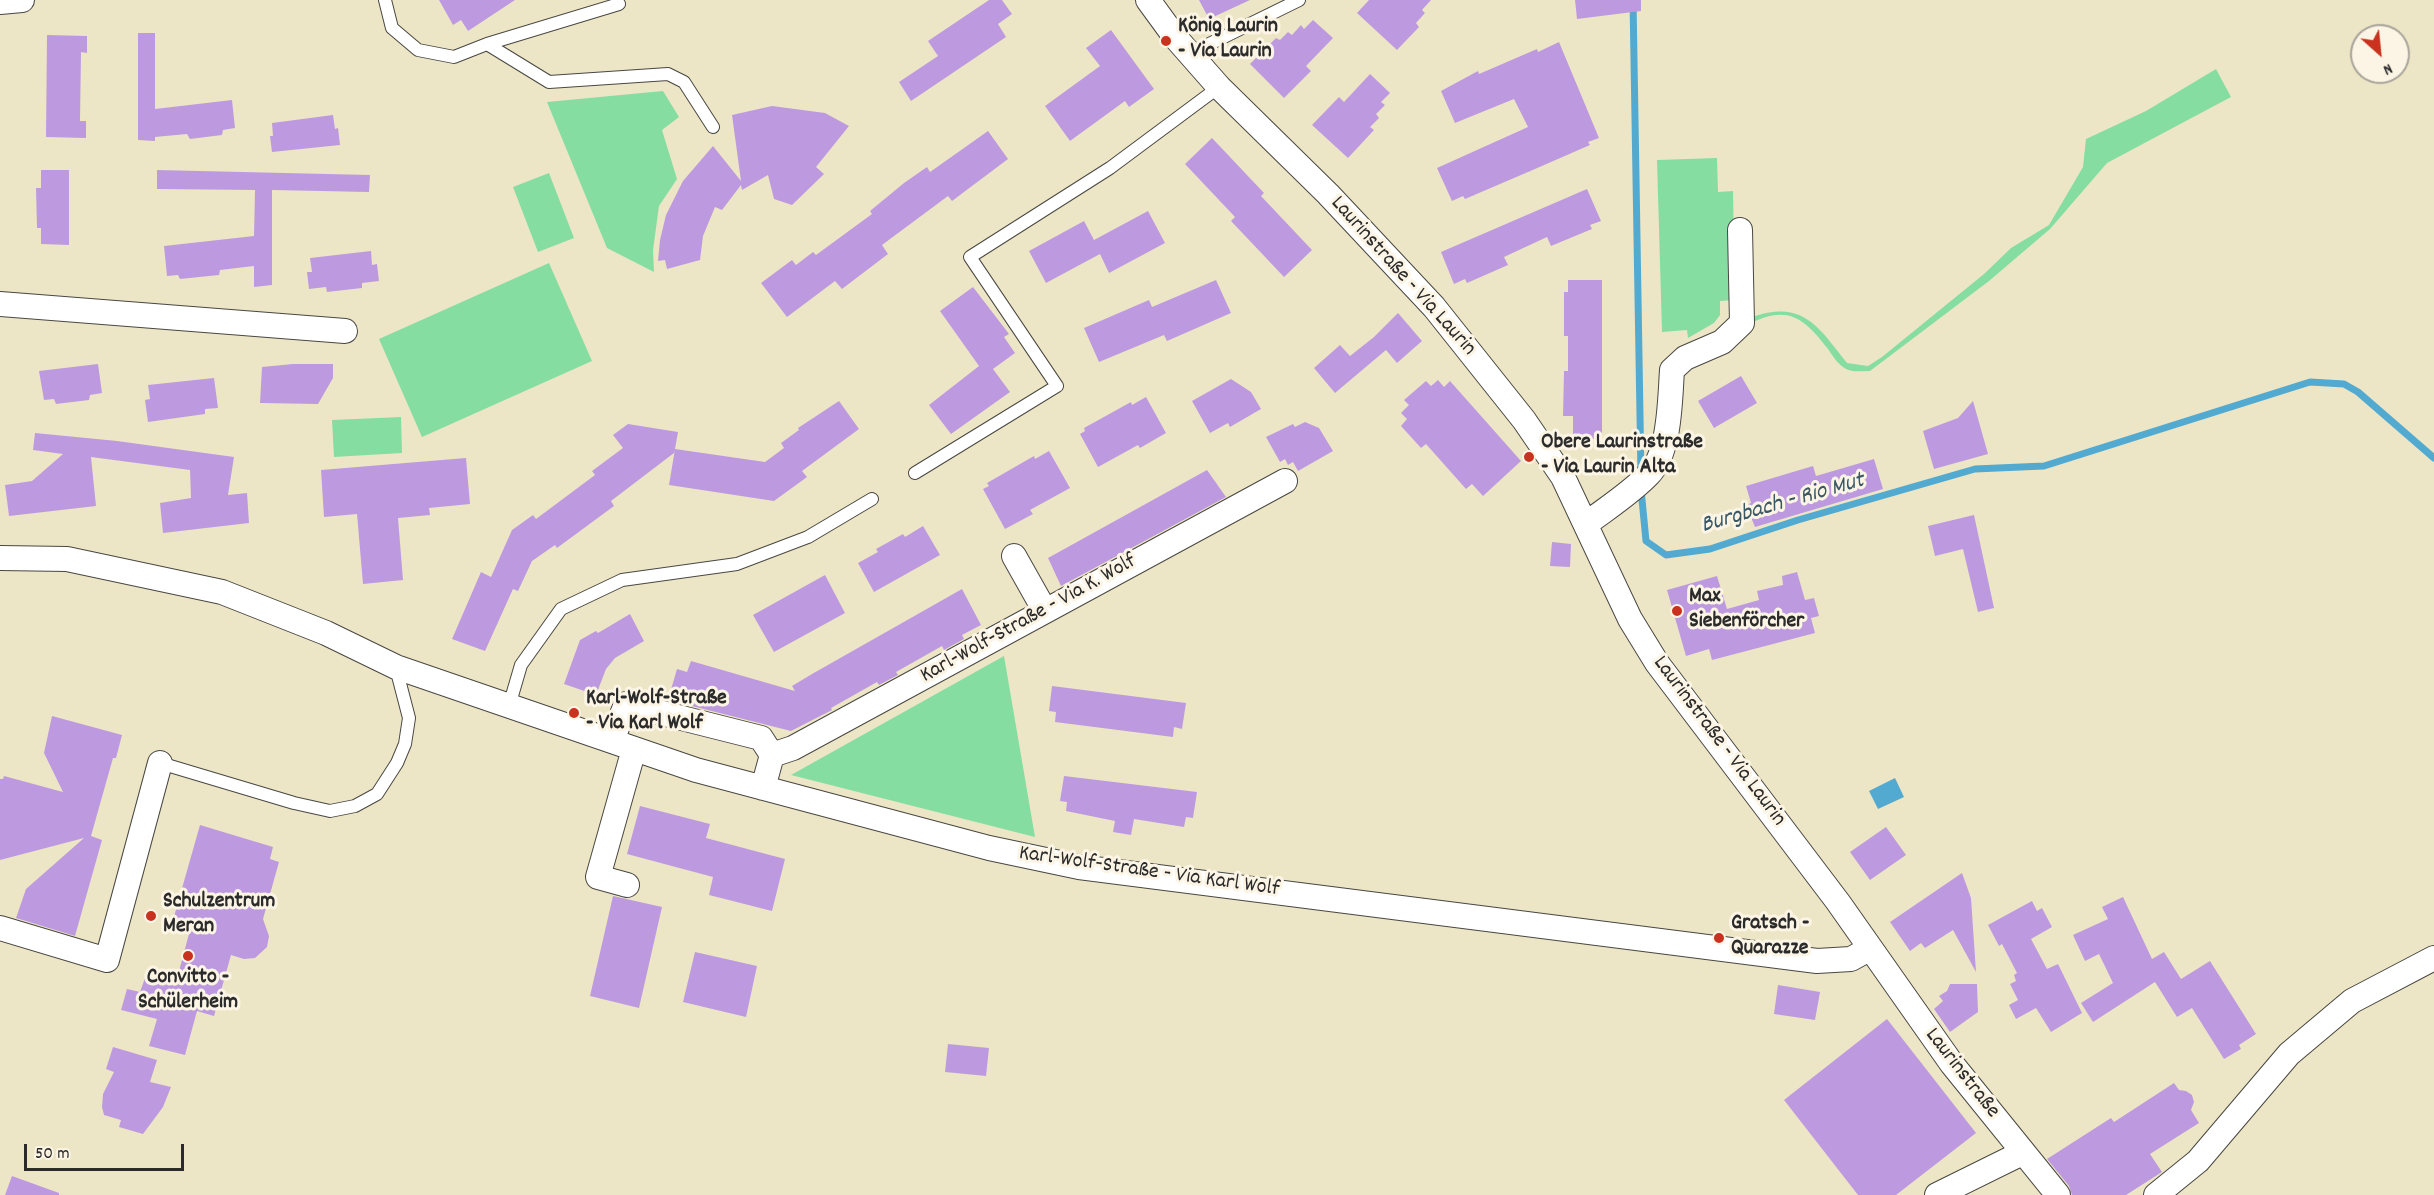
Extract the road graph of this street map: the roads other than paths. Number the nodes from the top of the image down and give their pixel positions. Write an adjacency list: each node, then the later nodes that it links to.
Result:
1 (22, 0): 5 (street)
2 (385, 0): 8 (lane)
3 (1148, 0): 9 (street, Laurinstraße - Via Laurin)
4 (1299, 0): 9 (lane)
5 (0, 2)
6 (603, 4): 7 (lane); 8 (lane)
7 (619, 4)
8 (487, 44): 11 (lane)
9 (1190, 54): 10 (street, Laurinstraße - Via Laurin)
10 (1219, 87): 15 (lane); 18 (street, Laurinstraße - Via Laurin)
11 (713, 127)
12 (1740, 230): 18 (street)
13 (0, 304): 14 (street)
14 (345, 331)
15 (915, 473)
16 (1285, 481): 21 (street, Karl-Wolf-Straße - Via K. Wolf)
17 (872, 499): 23 (lane)
18 (1586, 524): 30 (street, Laurinstraße - Via Laurin)
19 (1014, 556): 21 (street)
20 (0, 558): 22 (street, Karl-Wolf-Straße - Via Karl Wolf)
21 (1045, 611): 25 (street, Karl-Wolf-Straße - Via K. Wolf)
22 (396, 667): 23 (street, Karl-Wolf-Straße - Via Karl Wolf); 26 (lane)
23 (509, 706): 24 (street, Karl-Wolf-Straße - Via Karl Wolf)
24 (623, 745): 25 (street); 27 (street, Karl-Wolf-Straße - Via Karl Wolf); 28 (street)
25 (772, 755): 27 (street)
26 (160, 763): 29 (street)
27 (763, 788): 30 (street, Karl-Wolf-Straße - Via Karl Wolf)
28 (627, 885)
29 (0, 928)
30 (1869, 949): 32 (street, Laurinstraße)
31 (2434, 958): 35 (street)
32 (2022, 1153): 33 (street); 34 (street, Laurinstraße)
33 (1937, 1195)
34 (2058, 1195)
35 (2156, 1195)

